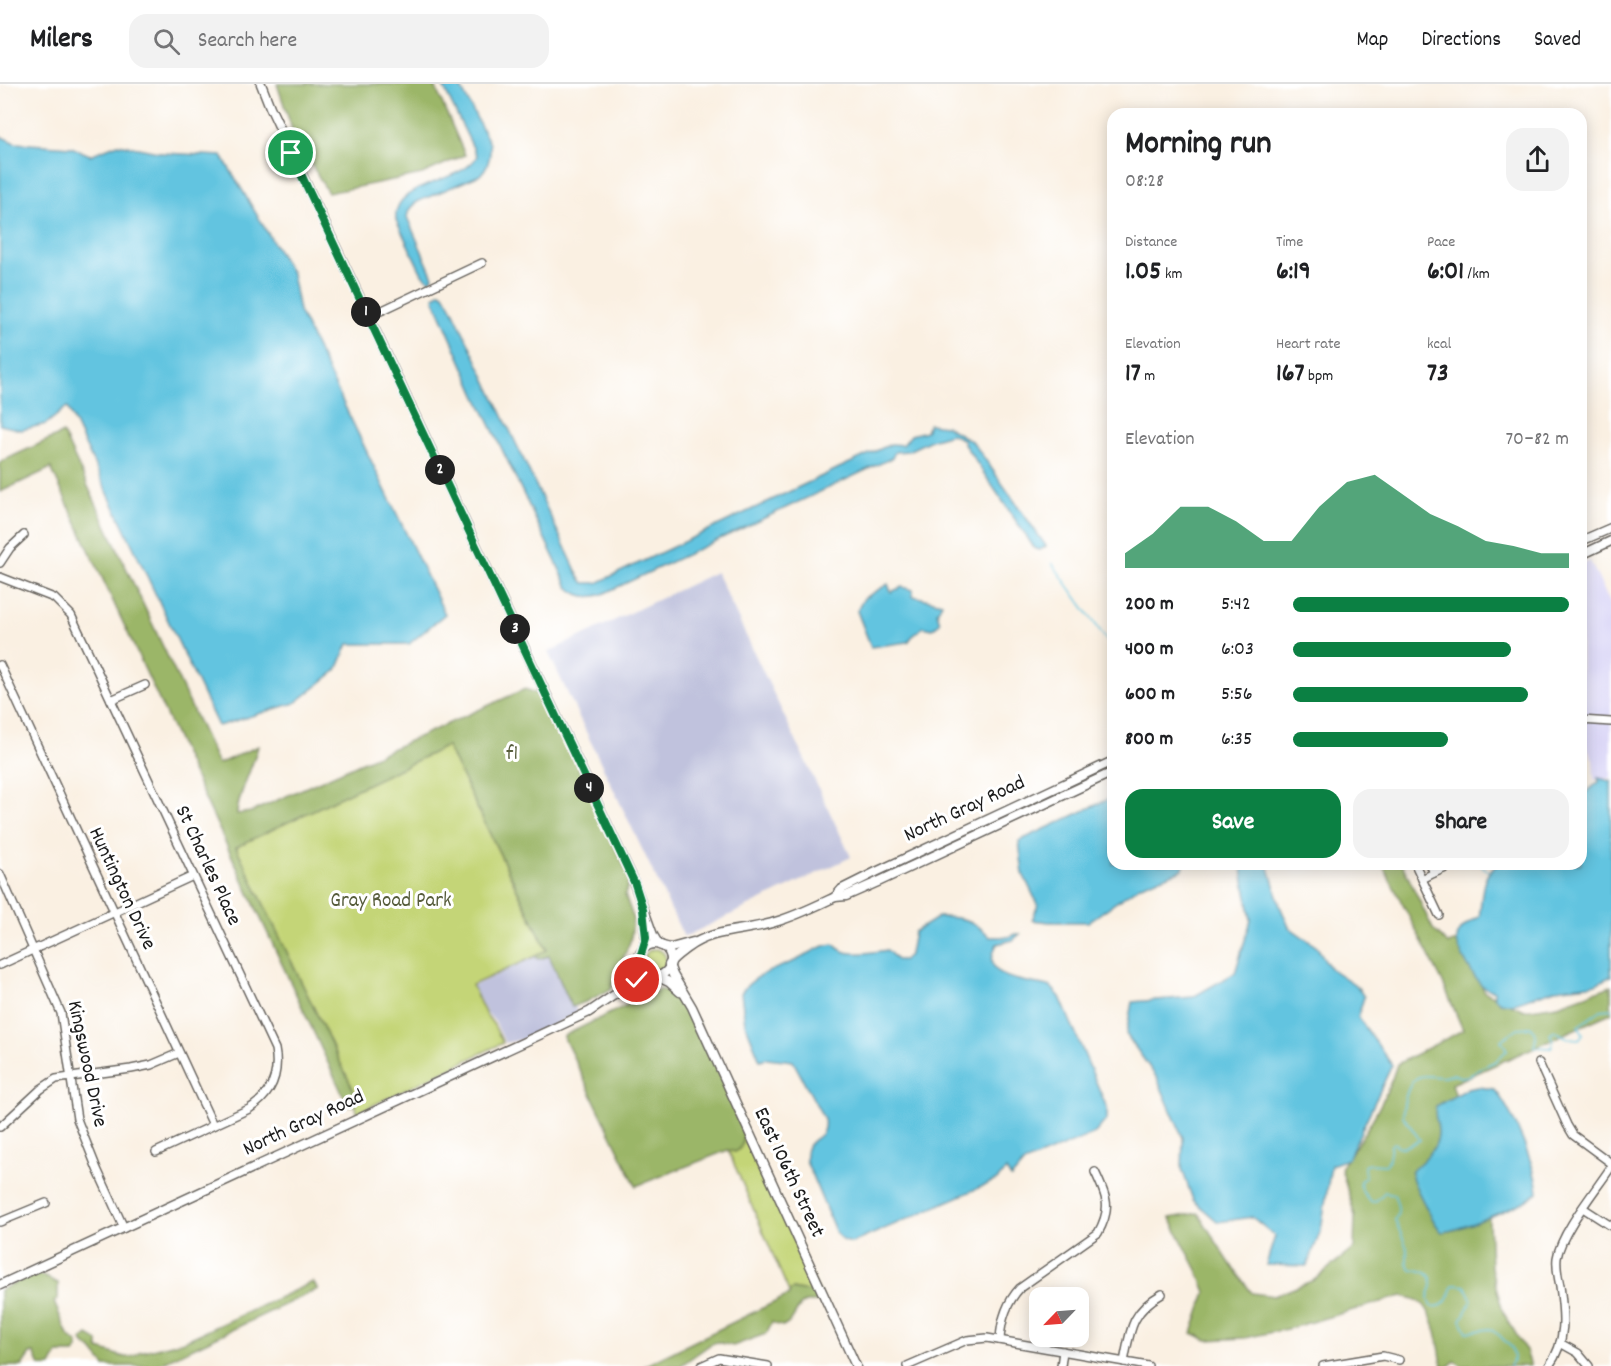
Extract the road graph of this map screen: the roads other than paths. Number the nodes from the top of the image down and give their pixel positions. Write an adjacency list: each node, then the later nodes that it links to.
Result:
1 (261, 84): 3 (street)
2 (482, 263): 3 (street)
3 (368, 317): 26 (street)
4 (1611, 528): 6 (street)
5 (24, 535): 9 (street)
6 (1587, 539)
7 (1611, 541): 8 (street)
8 (1587, 552)
9 (0, 563)
10 (0, 577): 13 (street, St Charles Place)
11 (0, 665): 27 (street, Huntington Drive)
12 (145, 685): 13 (street)
13 (111, 700): 23 (street, St Charles Place)
14 (1587, 720): 15 (street)
15 (1611, 722)
16 (1107, 764): 25 (street, North Gray Road)
17 (1107, 775): 25 (street, North Gray Road)
18 (1418, 870): 24 (street)
19 (1433, 870): 21 (street)
20 (1441, 870): 21 (street)
21 (1434, 873): 24 (street)
22 (0, 874): 31 (street, Kingswood Drive)
23 (193, 876): 27 (street); 42 (street, St Charles Place)
24 (1422, 879): 28 (street)
25 (835, 897): 29 (street, North Gray Road)
26 (643, 909): 30 (street); 32 (street)
27 (114, 913): 31 (street); 39 (street, Huntington Drive)
28 (1439, 915)
29 (694, 942): 30 (street, North Gray Road); 34 (street, North Gray Road)
30 (660, 945): 32 (street); 34 (street)
31 (33, 950): 35 (street); 41 (street, Kingswood Drive)
32 (642, 950): 33 (street)
33 (639, 961): 36 (street); 37 (street, North Gray Road)
34 (670, 964): 36 (street); 38 (street, East 106th Street)
35 (0, 965)
36 (653, 975): 37 (street, North Gray Road); 38 (street, East 106th Street)
37 (620, 991): 51 (street, North Gray Road)
38 (685, 996): 61 (street, East 106th Street)
39 (179, 1053): 41 (street); 42 (street, Huntington Drive)
40 (1539, 1063): 45 (street)
41 (70, 1076): 43 (street); 51 (street, Kingswood Drive)
42 (213, 1125): 44 (street, St Charles Place)
43 (0, 1127)
44 (156, 1152)
45 (1611, 1165): 48 (street)
46 (1095, 1172): 54 (street)
47 (45, 1203): 49 (street)
48 (1584, 1208): 50 (street); 55 (street)
49 (0, 1222)
50 (1611, 1226)
51 (124, 1228): 52 (street, North Gray Road)
52 (0, 1285)
53 (1162, 1294): 58 (street)
54 (1000, 1340): 56 (street); 62 (street)
55 (1560, 1343): 66 (street); 67 (street)
56 (1063, 1351): 58 (street); 63 (street)
57 (1399, 1360): 65 (street)
58 (1124, 1362): 64 (street)
59 (701, 1366): 60 (street)
60 (768, 1366)
61 (856, 1366)
62 (907, 1366)
63 (1061, 1366)
64 (1148, 1366)
65 (1327, 1366)
66 (1549, 1366)
67 (1589, 1366)

